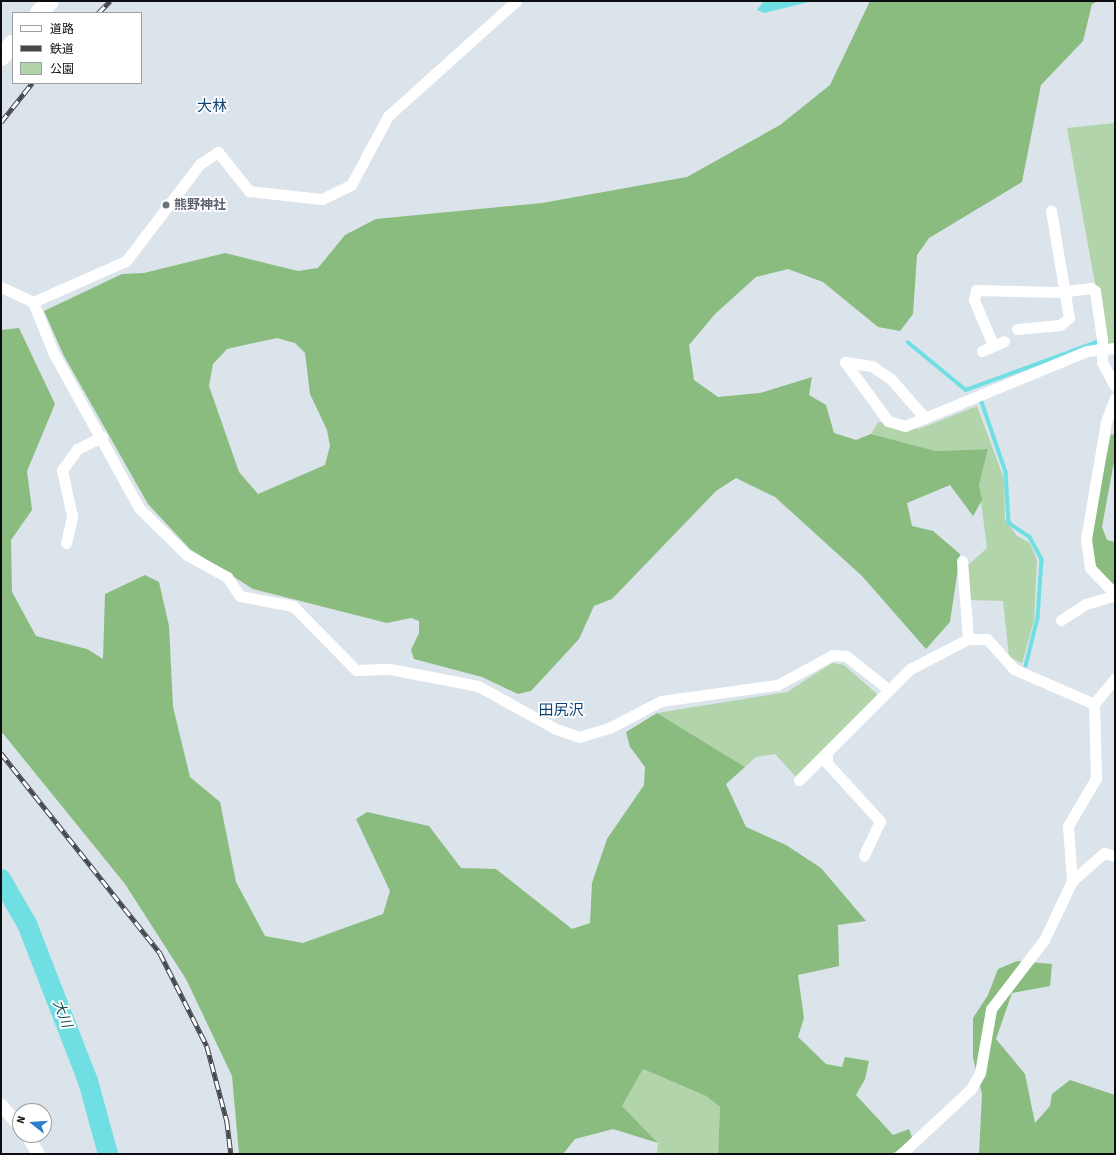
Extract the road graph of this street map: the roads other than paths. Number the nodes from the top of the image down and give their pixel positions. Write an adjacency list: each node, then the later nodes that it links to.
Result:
1 (50, 1): 3 (highway)
2 (516, 1): 9 (street)
3 (40, 12)
4 (12, 44): 5 (highway)
5 (1, 57)
6 (1051, 211): 8 (street)
7 (1, 287): 9 (street)
8 (1064, 289): 10 (street); 12 (street); 15 (street)
9 (33, 302): 19 (street)
10 (1017, 329)
11 (1004, 341): 12 (street)
12 (993, 345): 14 (street)
13 (1115, 348): 15 (street)
14 (982, 350)
15 (1100, 350): 16 (street); 18 (street)
16 (1115, 386)
17 (1115, 398): 22 (street)
18 (925, 418): 18 (street)
19 (102, 437): 20 (street); 26 (street)
20 (66, 544)
21 (962, 561): 24 (street)
22 (1115, 594): 23 (street)
23 (1061, 620)
24 (968, 639): 26 (street); 27 (street)
25 (1115, 678): 27 (street)
26 (888, 689): 28 (street)
27 (1094, 704): 32 (street)
28 (826, 753): 29 (street); 30 (street)
29 (799, 780)
30 (864, 855)
31 (1115, 856): 32 (street)
32 (1072, 881): 37 (street)
33 (1, 1105): 34 (street)
34 (12, 1117)
35 (32, 1143): 36 (street)
36 (38, 1154)
37 (901, 1154)

